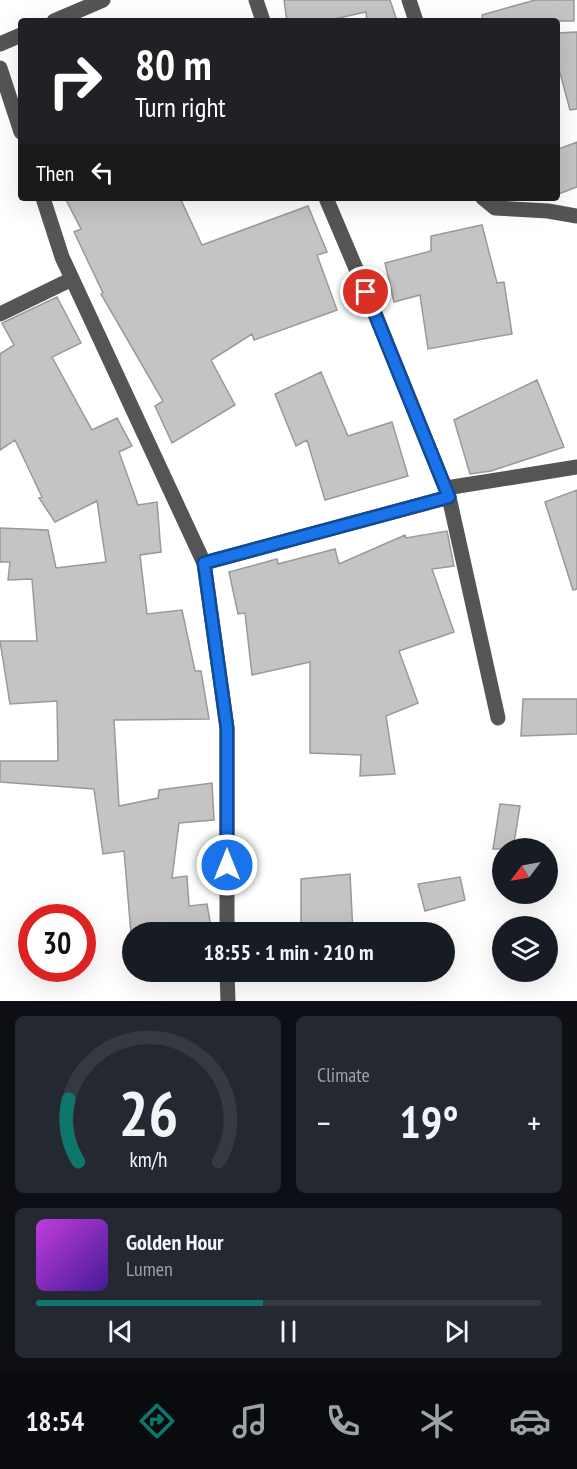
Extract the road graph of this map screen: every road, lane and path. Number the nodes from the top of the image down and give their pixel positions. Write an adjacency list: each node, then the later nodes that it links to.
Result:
1 (103, 0): 4 (street)
2 (256, 0): 5 (street)
3 (409, 0): 6 (street)
4 (61, 18)
5 (262, 18)
6 (415, 18)
7 (18, 36): 8 (street)
8 (0, 44)
9 (0, 68): 10 (street)
10 (18, 123)
11 (44, 201): 15 (street)
12 (327, 201): 18 (street)
13 (487, 201): 14 (street)
14 (577, 216)
15 (72, 279): 16 (street); 19 (street)
16 (0, 314)
17 (577, 467): 18 (street)
18 (447, 492): 19 (street); 20 (street)
19 (204, 563): 21 (street)
20 (498, 718)
21 (227, 922)
22 (227, 982): 23 (street)
23 (228, 1001)

